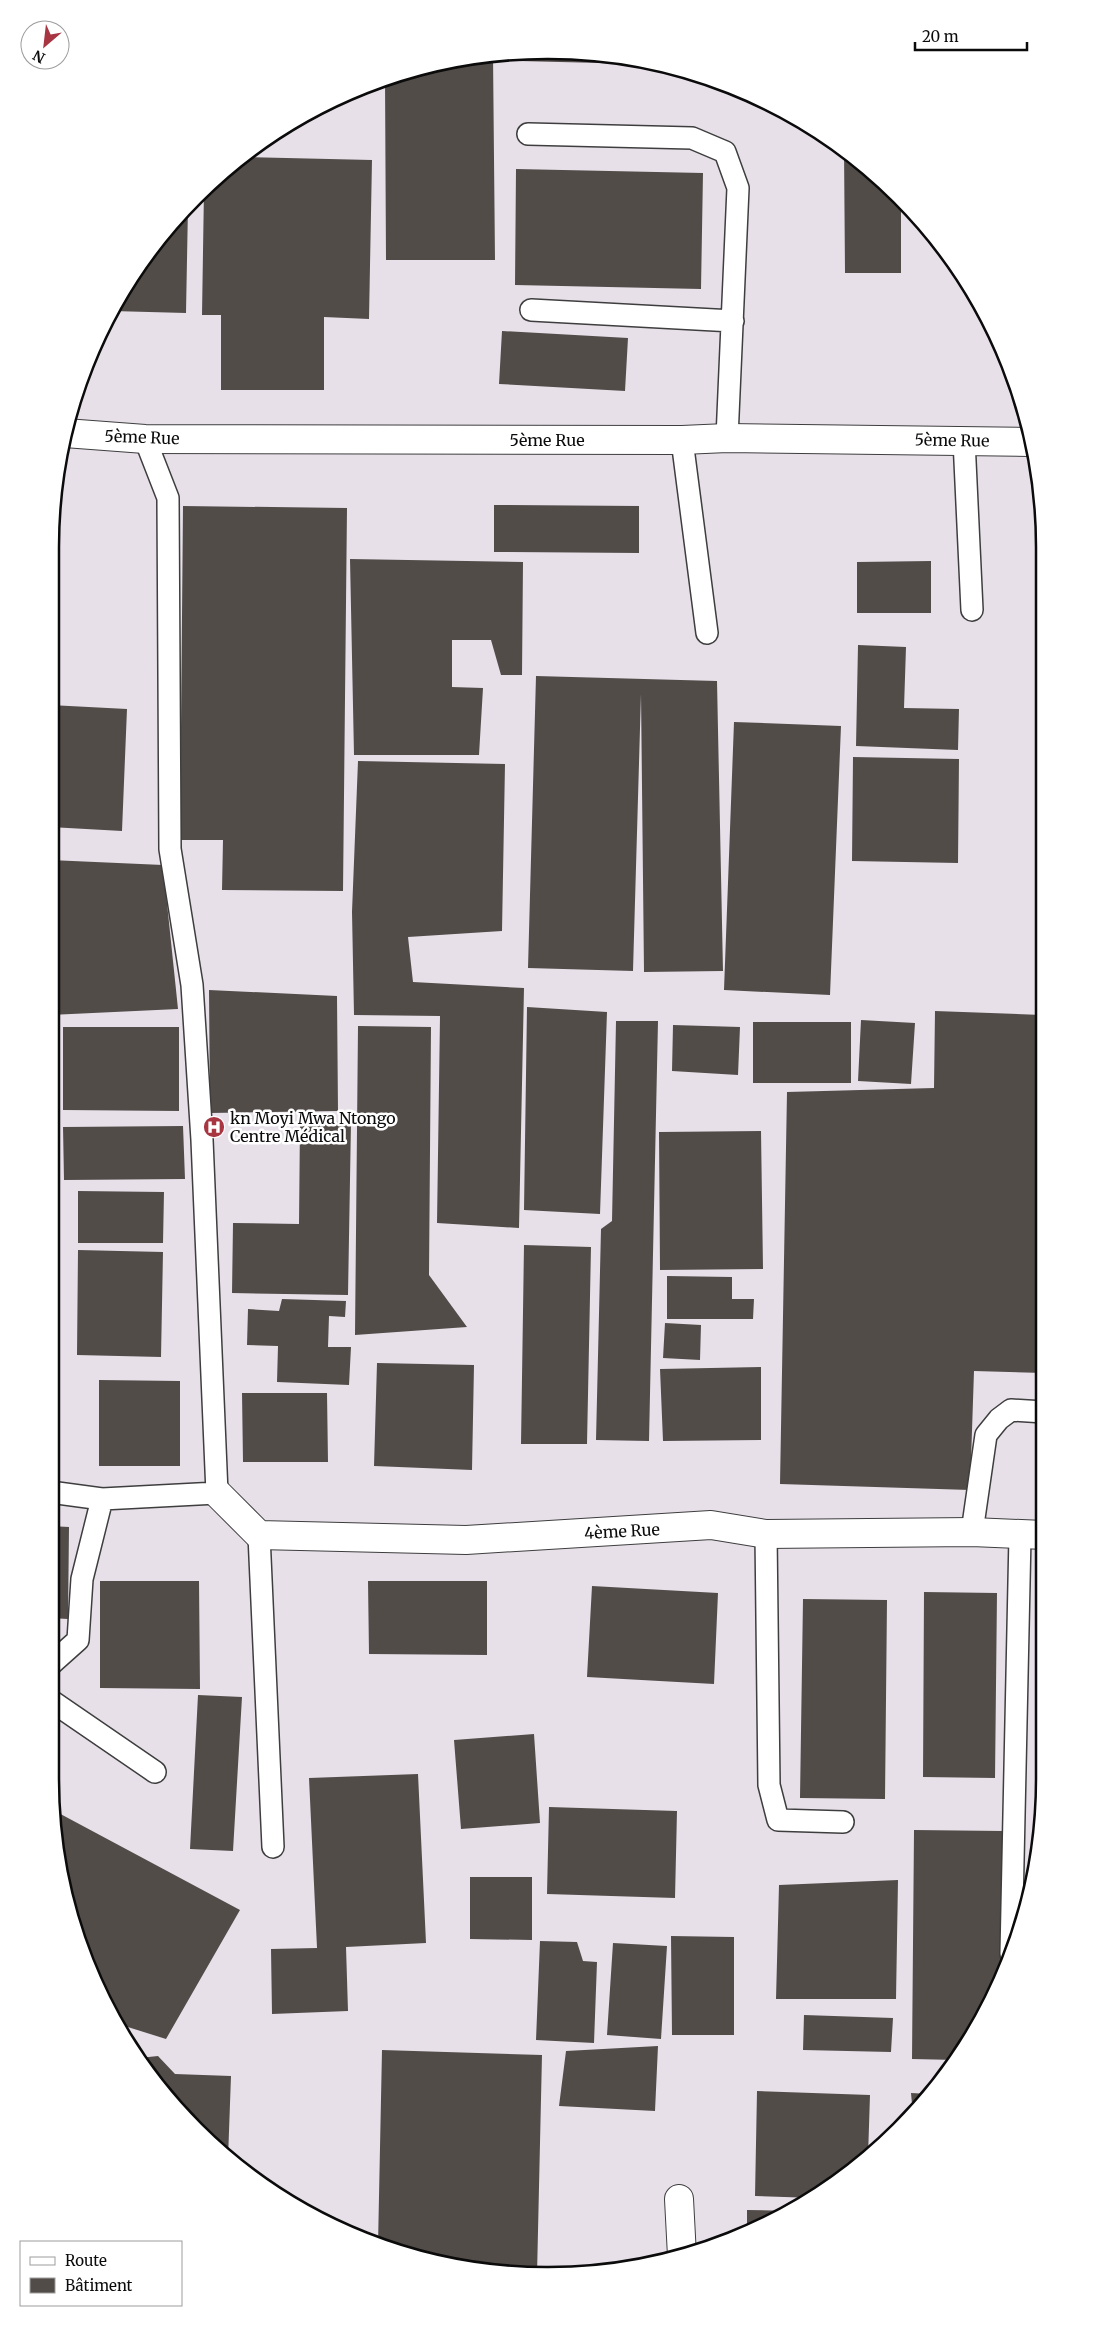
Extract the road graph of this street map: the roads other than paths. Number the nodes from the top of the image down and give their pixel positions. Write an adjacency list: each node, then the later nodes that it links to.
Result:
1 (528, 134): 3 (lane)
2 (531, 310): 3 (lane)
3 (733, 321): 5 (lane)
4 (72, 434): 6 (street, 5ème Rue)
5 (727, 438): 7 (street, 5ème Rue); 8 (street, 5ème Rue)
6 (145, 439): 7 (street, 5ème Rue); 14 (lane)
7 (682, 440): 11 (lane)
8 (964, 440): 9 (street, 5ème Rue); 10 (lane)
9 (1025, 442)
10 (972, 610)
11 (707, 633)
12 (1036, 1412): 16 (lane)
13 (59, 1493): 15 (lane)
14 (217, 1493): 15 (lane); 19 (street)
15 (102, 1499): 20 (lane)
16 (972, 1532): 17 (street, 4ème Rue); 18 (street, 4ème Rue)
17 (766, 1534): 19 (street, 4ème Rue); 23 (lane)
18 (1032, 1535): 25 (lane)
19 (259, 1536): 24 (lane)
20 (59, 1657)
21 (59, 1706): 22 (lane)
22 (155, 1772)
23 (843, 1822)
24 (273, 1847)
25 (1012, 1929)
26 (679, 2199): 27 (street)
27 (682, 2249)

